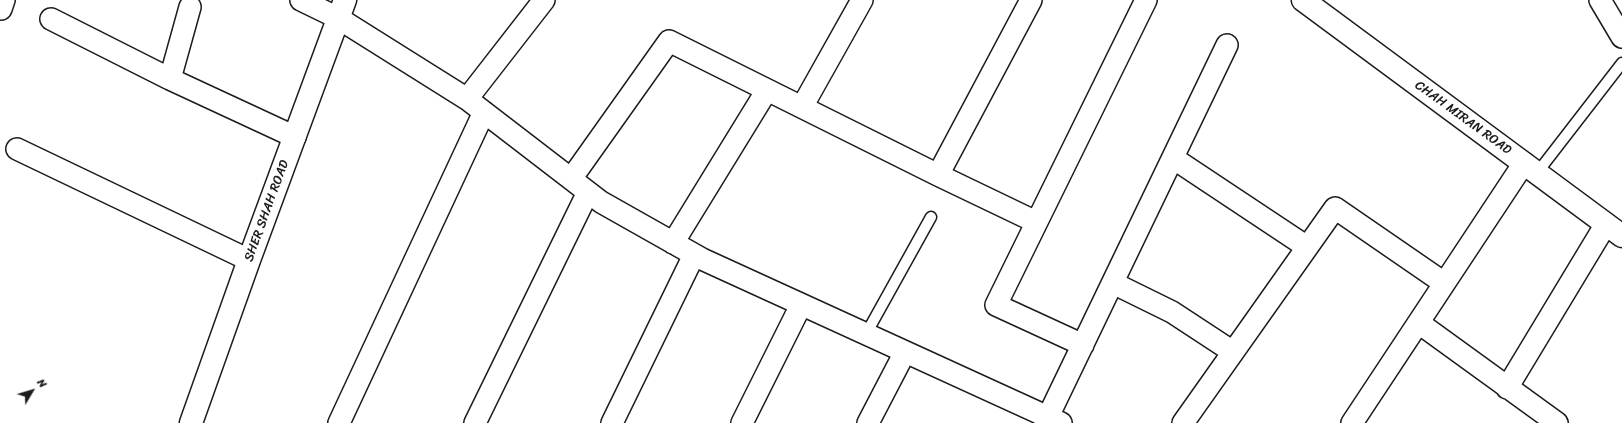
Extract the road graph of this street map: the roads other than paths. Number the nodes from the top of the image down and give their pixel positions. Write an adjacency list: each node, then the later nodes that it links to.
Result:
1 (301, 0): 9 (street)
2 (544, 0): 16 (street)
3 (862, 0): 17 (street)
4 (1031, 0): 23 (street)
5 (1146, 0): 27 (street)
6 (1303, 0): 22 (main road, CHAH MIRAN ROAD)
7 (1600, 0): 11 (street)
8 (190, 7): 14 (street)
9 (342, 9): 16 (street); 19 (main road, SHER SHAH ROAD)
10 (51, 19): 14 (street)
11 (1622, 37)
12 (1227, 45): 21 (street)
13 (1622, 63): 22 (lane)
14 (170, 79): 19 (street)
15 (767, 90): 17 (street); 24 (street); 29 (street)
16 (467, 99): 18 (street)
17 (802, 107): 23 (street)
18 (484, 112): 24 (street); 44 (street)
19 (295, 137): 32 (main road, SHER SHAH ROAD)
20 (17, 149): 32 (street)
21 (1172, 158): 30 (street); 33 (street)
22 (1530, 168): 28 (main road, CHAH MIRAN ROAD); 34 (street)
23 (938, 175): 27 (street)
24 (571, 178): 25 (street)
25 (588, 192): 29 (street); 45 (street)
26 (931, 217): 37 (lane)
27 (1036, 222): 38 (street)
28 (1614, 230): 41 (street)
29 (673, 243): 31 (street)
30 (1307, 247): 34 (street); 40 (street)
31 (694, 255): 35 (street); 46 (street)
32 (249, 260): 43 (main road, SHER SHAH ROAD)
33 (1112, 283): 38 (street); 40 (street)
34 (1444, 283): 36 (street)
35 (801, 305): 37 (street); 47 (street)
36 (1419, 323): 41 (street); 50 (street)
37 (866, 334): 39 (street)
38 (1083, 345): 42 (street)
39 (905, 352): 42 (street); 48 (street)
40 (1233, 352): 49 (street)
41 (1507, 388): 51 (street)
42 (1051, 421)
43 (190, 423)
44 (339, 423)
45 (475, 423)
46 (612, 423)
47 (742, 423)
48 (868, 423)
49 (1183, 423)
50 (1352, 423)
51 (1557, 423)

